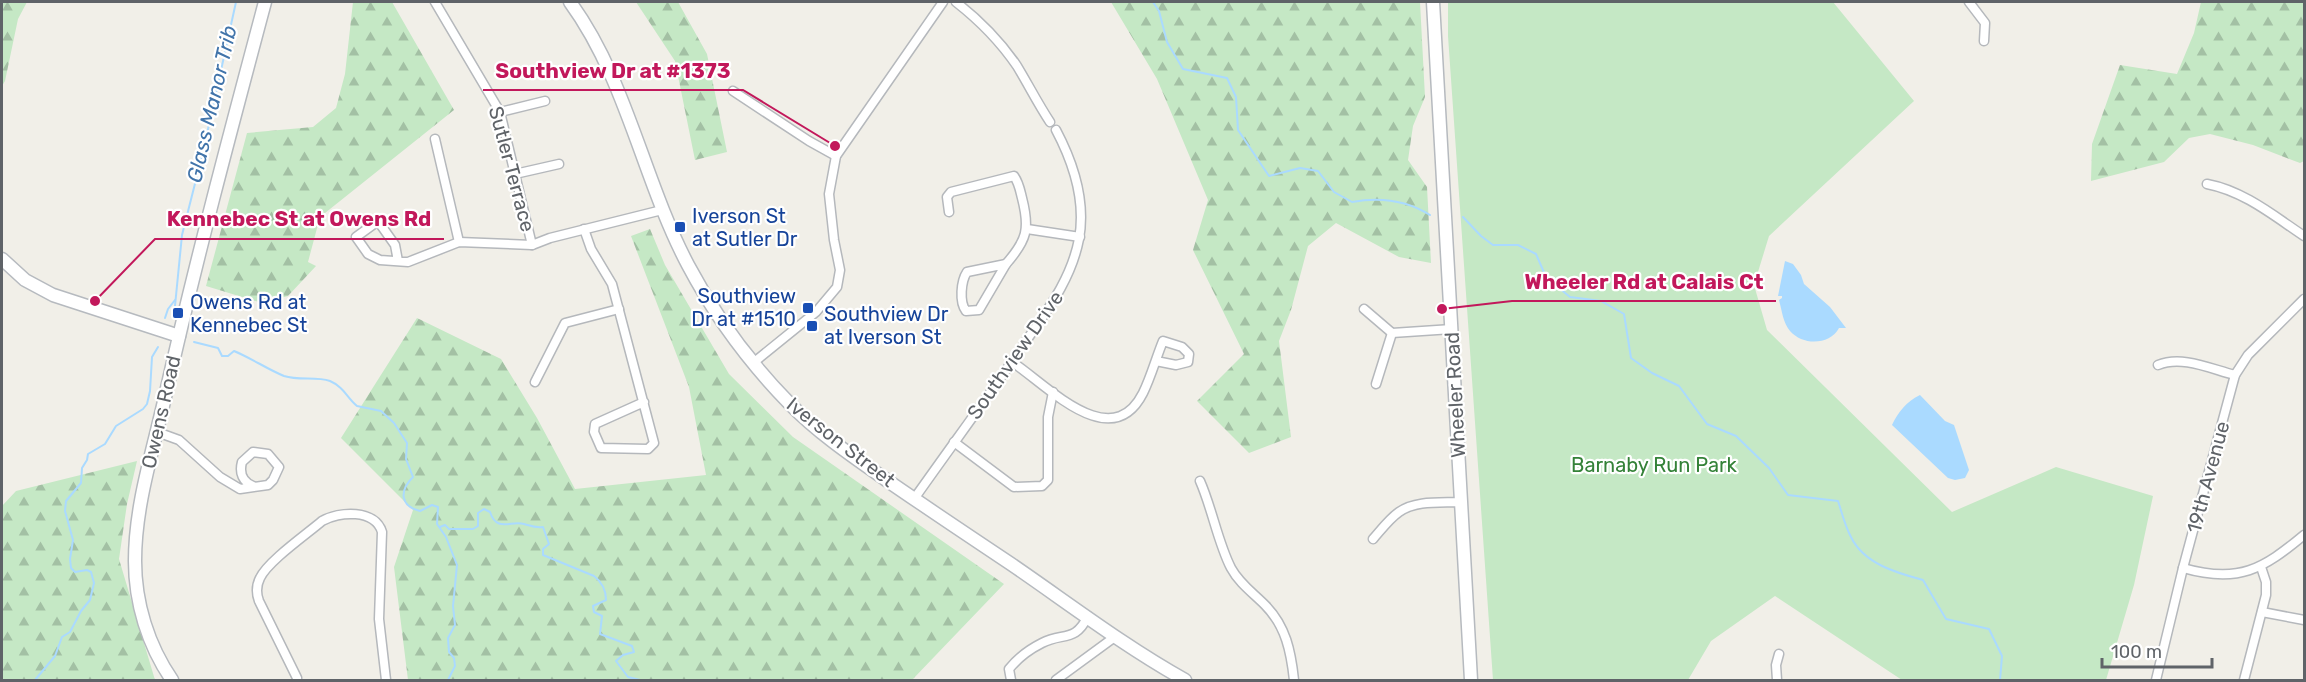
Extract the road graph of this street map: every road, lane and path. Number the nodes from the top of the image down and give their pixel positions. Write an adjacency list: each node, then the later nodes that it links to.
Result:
1 (265, 2): 35 (street, Owens Road)
2 (435, 2): 11 (street, Sutler Terrace)
3 (570, 2): 19 (street, Iverson Street)
4 (943, 2): 15 (street)
5 (956, 2): 12 (street)
6 (1433, 2): 33 (street, Wheeler Road)
7 (1969, 2): 8 (street)
8 (1984, 41)
9 (734, 91): 15 (street)
10 (545, 101): 11 (street)
11 (500, 112): 17 (street, Sutler Terrace)
12 (1050, 122)
13 (1056, 130): 24 (street, Southview Drive)
14 (435, 139): 25 (street)
15 (836, 156): 38 (street)
16 (559, 164): 17 (street)
17 (515, 174): 26 (street, Sutler Terrace)
18 (2207, 184): 23 (street)
19 (662, 210): 21 (street); 38 (street, Iverson Street)
20 (950, 212): 22 (street)
21 (584, 229): 26 (street); 31 (street)
22 (1028, 229): 24 (street); 29 (street)
23 (2304, 236)
24 (1080, 237): 37 (street, Southview Drive)
25 (459, 242): 26 (street); 28 (street)
26 (532, 245)
27 (2, 259): 35 (street)
28 (398, 261): 28 (street)
29 (1006, 264): 29 (street)
30 (2304, 299): 40 (street, 19th Avenue)
31 (619, 309): 41 (street); 44 (street)
32 (1364, 309): 34 (street)
33 (1452, 329): 34 (street); 50 (street, Wheeler Road)
34 (1392, 333): 42 (street)
35 (179, 336): 45 (street, Owens Road)
36 (1156, 361): 43 (street)
37 (1011, 362): 43 (street); 46 (street, Southview Drive)
38 (753, 363): 49 (street, Iverson Street)
39 (2158, 365): 40 (street)
40 (2235, 375): 54 (street, 19th Avenue)
41 (535, 381)
42 (1376, 384)
43 (1053, 392): 46 (street)
44 (644, 402): 44 (street)
45 (157, 432): 48 (street); 61 (street, Owens Road)
46 (954, 442): 49 (street, Southview Drive)
47 (1200, 481): 66 (street)
48 (254, 486): 48 (street)
49 (914, 499): 56 (street, Iverson Street)
50 (1460, 502): 52 (street); 67 (street, Wheeler Road)
51 (2304, 535): 53 (street)
52 (1372, 539)
53 (2261, 567): 54 (street); 55 (street)
54 (2183, 568): 69 (street, 19th Avenue)
55 (2262, 612): 57 (street); 70 (street)
56 (1088, 616): 58 (street, Iverson Street); 63 (street)
57 (2304, 620)
58 (1116, 636): 64 (street); 65 (street, Iverson Street)
59 (1779, 654): 68 (street)
60 (297, 678): 62 (street)
61 (172, 681)
62 (386, 681)
63 (1011, 681)
64 (1056, 681)
65 (1185, 681)
66 (1294, 681)
67 (1471, 681)
68 (1777, 681)
69 (2156, 681)
70 (2244, 681)

